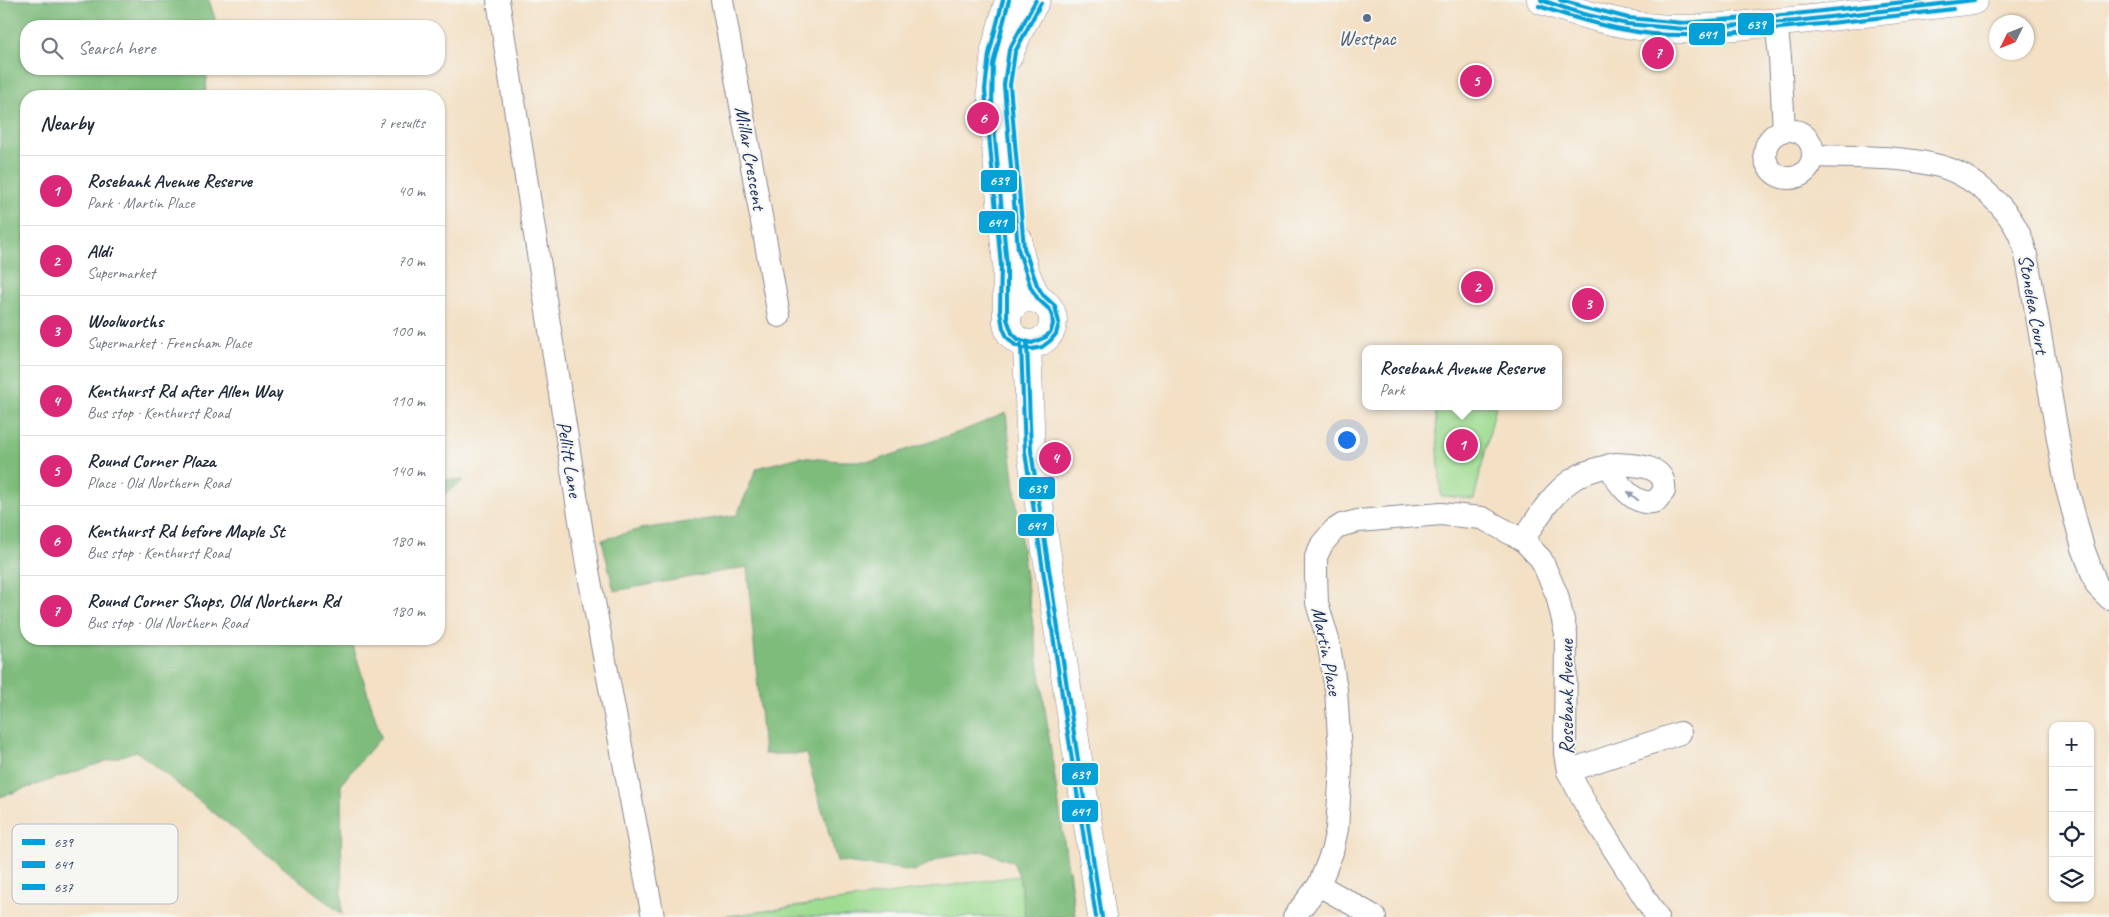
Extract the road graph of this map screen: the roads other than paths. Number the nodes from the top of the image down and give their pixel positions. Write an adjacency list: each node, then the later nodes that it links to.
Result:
1 (498, 0): 22 (street, Pellitt Lane)
2 (722, 0): 12 (street, Millar Crescent)
3 (1008, 0): 13 (main road)
4 (1022, 0): 5 (main road)
5 (1035, 0): 11 (main road)
6 (1541, 0): 8 (main road)
7 (1974, 0): 8 (main road)
8 (1776, 22): 9 (street)
9 (1784, 130): 10 (street); 10 (street)
10 (1813, 156): 18 (street, Stonelea Court)
11 (1038, 300): 13 (main road); 14 (main road)
12 (780, 316)
13 (1008, 319): 14 (main road)
14 (1027, 344): 23 (main road)
15 (1610, 465): 17 (street)
16 (1482, 518): 17 (street, Rosebank Avenue); 21 (street, Martin Place)
17 (1523, 540): 20 (street, Rosebank Avenue)
18 (2109, 598)
19 (1680, 733): 20 (street)
20 (1568, 771): 26 (street, Rosebank Avenue)
21 (1319, 885): 24 (street, Martin Place); 25 (street)
22 (653, 917)
23 (1102, 917)
24 (1294, 917)
25 (1375, 917)
26 (1657, 917)

